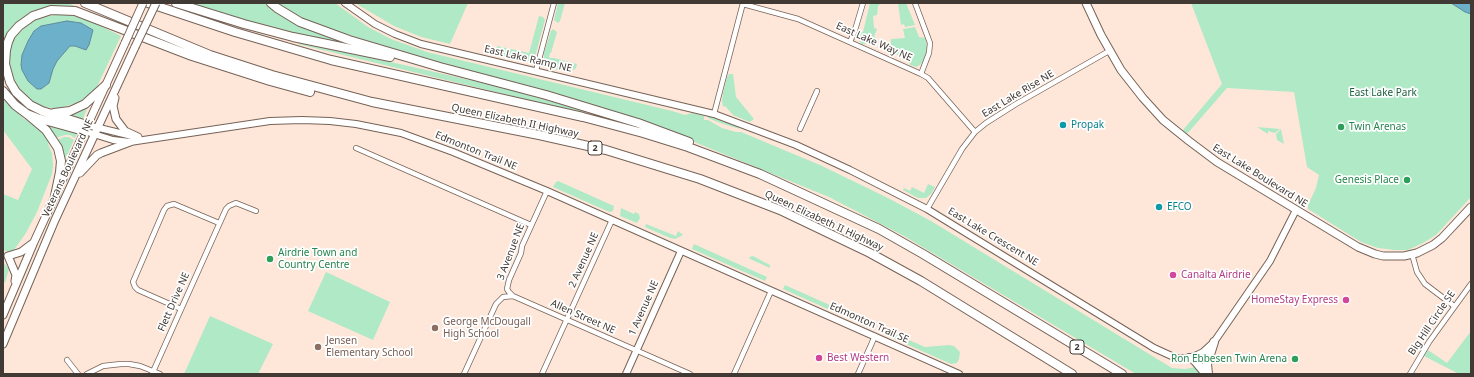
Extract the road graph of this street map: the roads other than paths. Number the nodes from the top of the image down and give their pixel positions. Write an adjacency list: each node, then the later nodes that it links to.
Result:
1 (85, 3): 22 (highway, Queen Elizabeth II Highway / 2)
2 (144, 3): 18 (main road, Veterans Boulevard NE, bridge)
3 (148, 3): 34 (highway, Queen Elizabeth II Highway / 2)
4 (156, 3): 19 (main road, Veterans Boulevard NE, bridge)
5 (176, 3): 15 (highway)
6 (271, 3): 15 (highway)
7 (344, 3): 16 (street, East Lake Ramp NE)
8 (554, 3): 16 (street)
9 (863, 3): 13 (street)
10 (915, 3): 17 (street)
11 (1086, 3): 14 (main road, East Lake Boulevard NE)
12 (743, 4): 13 (street, East Lake Way NE); 25 (street)
13 (850, 42): 17 (street, East Lake Way NE)
14 (1109, 51): 29 (street, East Lake Rise NE); 40 (main road, East Lake Boulevard NE)
15 (440, 67): 34 (highway)
16 (536, 71): 25 (street, East Lake Ramp NE)
17 (922, 74): 29 (street, East Lake Way NE)
18 (106, 85): 23 (highway); 26 (main road, Veterans Boulevard NE)
19 (116, 88): 28 (main road, Veterans Boulevard NE); 30 (main road)
20 (3, 91): 24 (highway)
21 (818, 91): 27 (street)
22 (372, 102): 23 (highway); 74 (highway, Queen Elizabeth II Highway / 2)
23 (51, 113): 26 (highway)
24 (27, 114): 26 (highway); 37 (highway)
25 (714, 114): 39 (street, East Lake Crescent NE)
26 (86, 128): 28 (street, Edmonton Trail NE); 37 (main road, Veterans Boulevard NE)
27 (800, 129)
28 (96, 131): 30 (street, Edmonton Trail NE); 32 (street, Edmonton Trail NE); 35 (main road, Veterans Boulevard NE)
29 (976, 132): 39 (street, East Lake Rise NE)
30 (138, 137): 31 (street, Edmonton Trail NE)
31 (154, 139): 32 (street, Edmonton Trail NE); 36 (street, Edmonton Trail NE)
32 (130, 142): 35 (main road)
33 (356, 148): 44 (street)
34 (742, 167): 75 (highway, Queen Elizabeth II Highway / 2)
35 (74, 181): 59 (main road, Veterans Boulevard NE)
36 (547, 191): 42 (street, Edmonton Trail NE); 44 (street, 3 Avenue NE)
37 (54, 196): 45 (main road, Veterans Boulevard NE)
38 (1471, 206): 47 (main road, East Lake Boulevard NE)
39 (927, 209): 61 (street, East Lake Crescent NE)
40 (1296, 210): 47 (main road, East Lake Boulevard NE); 58 (street)
41 (256, 211): 43 (street, Flett Drive NE)
42 (612, 220): 46 (street, Edmonton Trail NE); 56 (street, 2 Avenue NE)
43 (219, 223): 54 (street, Flett Drive NE); 54 (street)
44 (531, 225): 52 (street, 3 Avenue NE)
45 (34, 242): 48 (main road); 50 (main road, Veterans Boulevard NE)
46 (681, 251): 51 (street, Edmonton Trail NE); 60 (street, 1 Avenue NE)
47 (1412, 254): 53 (street)
48 (5, 255): 50 (main road)
49 (1471, 284): 53 (street, Big Hill Circle SE)
50 (15, 285): 55 (main road, Veterans Boulevard NE)
51 (771, 291): 57 (street, Edmonton Trail SE); 71 (street)
52 (513, 296): 56 (street, Allen Street NE); 67 (street, 3 Avenue NE)
53 (1454, 306): 77 (street, Big Hill Circle SE)
54 (180, 309): 63 (street, Flett Drive NE)
55 (3, 315)
56 (567, 320): 60 (street, Allen Street NE); 68 (street, 2 Avenue NE)
57 (875, 336): 72 (street); 73 (street, Edmonton Trail SE)
58 (1214, 342): 61 (street); 76 (highway)
59 (3, 344)
60 (636, 350): 69 (street, 1 Avenue NE); 70 (street, Allen Street NE)
61 (1189, 358): 76 (highway)
62 (67, 360): 64 (street)
63 (152, 372): 65 (street); 66 (street)
64 (78, 374)
65 (87, 374)
66 (160, 374)
67 (464, 374)
68 (542, 374)
69 (626, 374)
70 (690, 374)
71 (734, 374)
72 (858, 374)
73 (958, 374)
74 (1072, 374)
75 (1122, 374)
76 (1207, 374)
77 (1410, 374)

